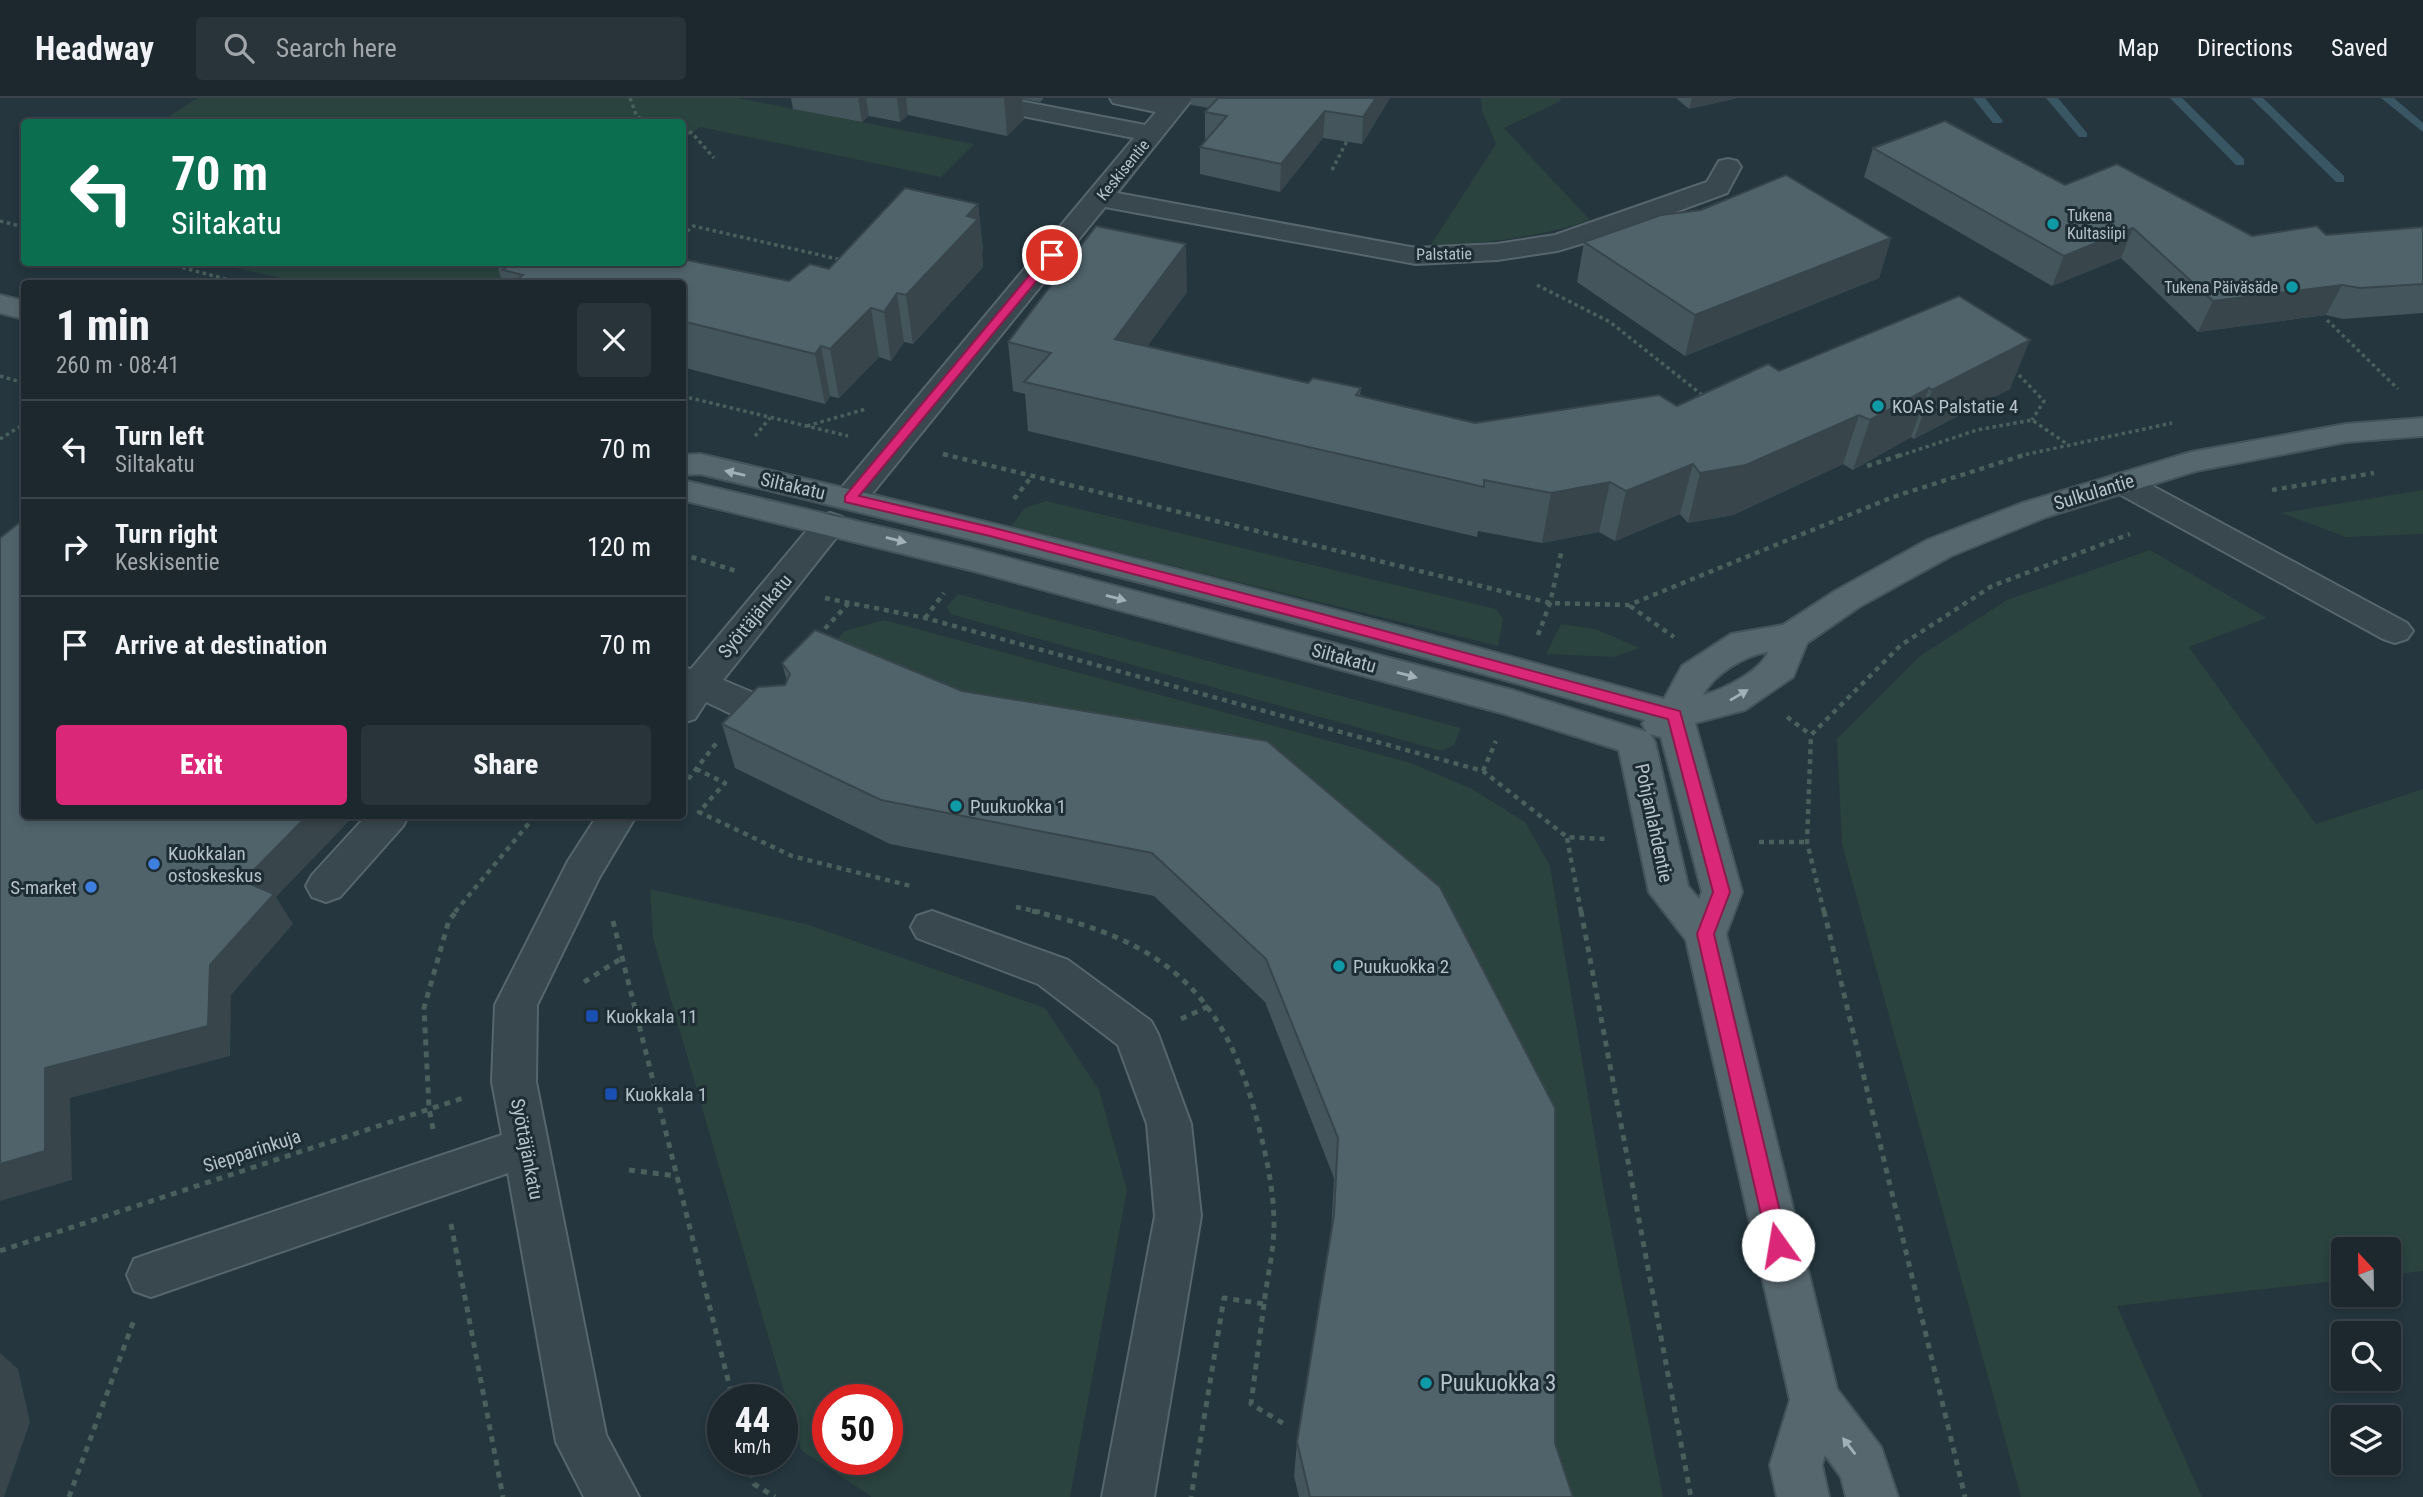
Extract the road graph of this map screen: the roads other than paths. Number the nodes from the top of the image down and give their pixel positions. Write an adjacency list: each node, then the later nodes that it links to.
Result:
1 (1122, 98): 3 (street)
2 (988, 100): 4 (street)
3 (1176, 103): 4 (street, Keskisentie)
4 (1152, 134): 6 (street, Keskisentie)
5 (1728, 167): 6 (street, Palstatie)
6 (1100, 198): 13 (street, Keskisentie)
7 (0, 304): 8 (main road)
8 (21, 309)
9 (2423, 427): 11 (main road, Sulkulantie)
10 (686, 466): 13 (main road, Siltakatu, one-way to 10)
11 (2123, 483): 14 (street); 16 (main road, Sulkulantie)
12 (686, 491): 13 (main road, Siltakatu)
13 (840, 511): 15 (street, Syöttäjänkatu); 16 (main road, Siltakatu); 18 (main road, Siltakatu, one-way to 18)
14 (2395, 631)
15 (688, 691): 17 (street)
16 (1674, 715): 18 (main road, Sulkulantie); 23 (main road)
17 (781, 719)
18 (1636, 742): 23 (main road, Pohjanlahdentie)
19 (387, 819): 21 (street)
20 (615, 819): 24 (street, Syöttäjänkatu)
21 (326, 886)
22 (932, 928): 28 (street)
23 (1705, 934): 26 (main road, Pohjanlahdentie)
24 (526, 1147): 25 (street); 27 (street, Syöttäjänkatu)
25 (151, 1275)
26 (1815, 1400): 29 (main road, Pohjanlahdentie); 30 (main road, Pohjanlahdentie, one-way to 26)
27 (613, 1497)
28 (1128, 1497)
29 (1803, 1497)
30 (1871, 1497)

